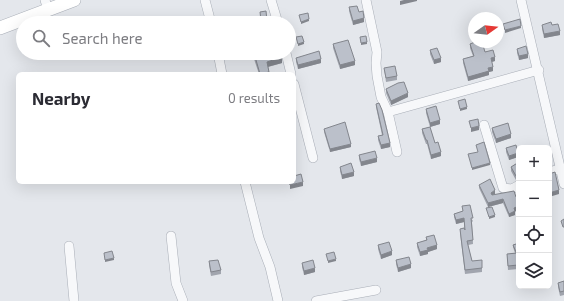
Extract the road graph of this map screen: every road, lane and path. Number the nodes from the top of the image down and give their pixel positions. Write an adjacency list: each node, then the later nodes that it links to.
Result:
1 (74, 0): 6 (street)
2 (206, 0): 8 (street)
3 (271, 0): 9 (street)
4 (366, 0): 18 (street)
5 (521, 0): 14 (street)
6 (46, 5): 7 (street)
7 (24, 16)
8 (209, 16)
9 (276, 16)
10 (16, 20): 11 (street)
11 (0, 28)
12 (219, 60): 15 (street)
13 (288, 60): 16 (street)
14 (538, 70): 18 (street); 22 (street)
15 (222, 72)
16 (291, 72)
17 (296, 92): 21 (street)
18 (388, 112): 20 (street)
19 (484, 125): 26 (street)
20 (397, 152)
21 (313, 158)
22 (559, 168): 23 (street); 25 (street)
23 (552, 171)
24 (246, 184): 32 (street)
25 (564, 184)
26 (516, 187)
27 (171, 236): 31 (street)
28 (70, 246): 30 (street)
29 (376, 290): 33 (street)
30 (74, 301)
31 (183, 301)
32 (278, 301)
33 (316, 301)

